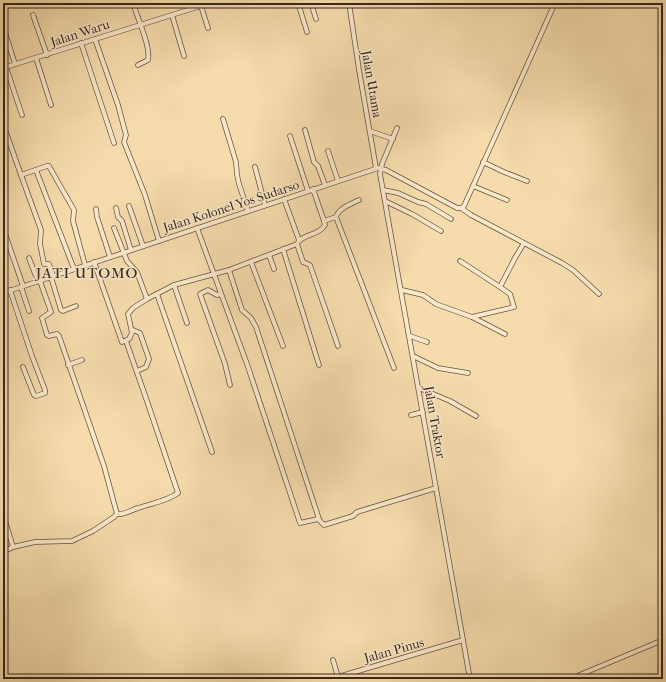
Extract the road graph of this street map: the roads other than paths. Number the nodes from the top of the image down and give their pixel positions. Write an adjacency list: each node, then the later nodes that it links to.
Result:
1 (133, 3): 13 (street)
2 (193, 3): 9 (street)
3 (210, 3): 8 (street, Jalan Waru)
4 (298, 3): 16 (street)
5 (311, 3): 12 (street)
6 (349, 3): 31 (street, Jalan Utama)
7 (555, 3): 36 (street)
8 (202, 6): 9 (street, Jalan Waru); 15 (street)
9 (194, 8): 11 (street, Jalan Waru)
10 (33, 15): 19 (street)
11 (172, 15): 13 (street, Jalan Waru); 20 (street)
12 (316, 19)
13 (140, 25): 17 (street, Jalan Waru); 23 (street)
14 (3, 26): 22 (street)
15 (208, 28)
16 (307, 32)
17 (95, 39): 18 (street, Jalan Waru); 65 (street)
18 (81, 43): 19 (street, Jalan Waru); 34 (street)
19 (47, 55): 21 (street, Jalan Waru)
20 (184, 56)
21 (36, 58): 22 (street, Jalan Waru); 25 (street)
22 (15, 64): 24 (street, Jalan Waru)
23 (138, 64)
24 (4, 68): 26 (street)
25 (51, 105)
26 (22, 114)
27 (223, 119): 57 (street)
28 (3, 124): 40 (street)
29 (397, 128): 33 (street)
30 (305, 130): 43 (street)
31 (370, 131): 33 (street); 38 (street, Jalan Utama)
32 (290, 136): 47 (street)
33 (393, 138): 38 (street)
34 (114, 143)
35 (328, 151): 41 (street)
36 (483, 162): 42 (street); 44 (street)
37 (255, 167): 52 (street)
38 (378, 168): 41 (street, Jalan Kolonel Yos Sudarso); 46 (street, Jalan Traktor); 56 (street)
39 (36, 170): 40 (street); 78 (street); 79 (street)
40 (21, 176): 83 (street)
41 (338, 181): 43 (street, Jalan Kolonel Yos Sudarso)
42 (527, 181)
43 (324, 185): 45 (street, Jalan Kolonel Yos Sudarso)
44 (473, 186): 50 (street); 56 (street)
45 (312, 189): 47 (street, Jalan Kolonel Yos Sudarso); 60 (street)
46 (383, 190): 51 (street, Jalan Traktor); 59 (street)
47 (308, 191): 48 (street, Jalan Kolonel Yos Sudarso)
48 (284, 199): 52 (street, Jalan Kolonel Yos Sudarso); 66 (street)
49 (360, 200): 58 (street)
50 (507, 200)
51 (385, 201): 64 (street); 89 (street, Jalan Traktor)
52 (266, 205): 57 (street, Jalan Kolonel Yos Sudarso)
53 (129, 206): 68 (street)
54 (96, 208): 73 (street)
55 (116, 208): 70 (street)
56 (461, 208): 67 (street)
57 (248, 211): 63 (street, Jalan Kolonel Yos Sudarso)
58 (336, 217): 60 (street); 111 (street)
59 (451, 219)
60 (324, 221): 66 (street)
61 (3, 228): 86 (street)
62 (114, 228): 71 (street)
63 (197, 228): 65 (street, Jalan Kolonel Yos Sudarso); 82 (street)
64 (441, 231)
65 (159, 241): 68 (street, Jalan Kolonel Yos Sudarso)
66 (298, 242): 69 (street); 105 (street)
67 (524, 243): 87 (street); 93 (street)
68 (143, 246): 70 (street, Jalan Kolonel Yos Sudarso)
69 (283, 249): 72 (street); 109 (street)
70 (131, 250): 71 (street, Jalan Kolonel Yos Sudarso)
71 (124, 252): 73 (street, Jalan Kolonel Yos Sudarso); 94 (street)
72 (269, 255): 77 (street); 81 (street)
73 (110, 257): 76 (street, Jalan Kolonel Yos Sudarso)
74 (29, 258): 84 (street)
75 (460, 261): 87 (street)
76 (94, 262): 78 (street, Jalan Kolonel Yos Sudarso); 102 (street)
77 (251, 262): 80 (street); 104 (street)
78 (85, 265): 79 (street, Jalan Kolonel Yos Sudarso)
79 (74, 269): 83 (street, Jalan Kolonel Yos Sudarso)
80 (229, 270): 82 (street); 123 (street)
81 (274, 270)
82 (214, 274): 85 (street); 92 (street)
83 (52, 276): 84 (street, Jalan Kolonel Yos Sudarso); 95 (street)
84 (40, 281): 86 (street, Jalan Kolonel Yos Sudarso); 108 (street)
85 (174, 285): 91 (street); 98 (street)
86 (22, 286): 88 (street, Jalan Kolonel Yos Sudarso); 96 (street)
87 (500, 287): 97 (street)
88 (10, 290): 90 (street, Jalan Kolonel Yos Sudarso); 110 (street)
89 (402, 290): 97 (street); 101 (street, Jalan Traktor)
90 (3, 293)
91 (157, 294): 94 (street); 119 (street)
92 (221, 294): 114 (street); 123 (street)
93 (599, 294)
94 (146, 299): 99 (street)
95 (76, 306)
96 (28, 311)
97 (472, 317): 100 (street)
98 (186, 323)
99 (133, 330): 102 (street); 112 (street)
100 (505, 334)
101 (410, 336): 103 (street); 106 (street, Jalan Traktor)
102 (126, 341): 112 (street)
103 (427, 342)
104 (283, 346)
105 (338, 346)
106 (413, 356): 113 (street); 115 (street, Jalan Traktor)
107 (82, 360): 108 (street)
108 (68, 365): 122 (street)
109 (319, 365)
110 (23, 367)
111 (394, 368)
112 (137, 371): 122 (street)
113 (468, 373)
114 (230, 385)
115 (419, 388): 116 (street, Jalan Traktor); 118 (street)
116 (423, 412): 117 (street); 120 (street, Jalan Traktor)
117 (411, 415)
118 (476, 416)
119 (212, 452)
120 (436, 488): 123 (street); 126 (street, Jalan Traktor)
121 (3, 514): 124 (street)
122 (117, 514): 124 (street)
123 (319, 519)
124 (13, 547): 125 (street)
125 (3, 552)
126 (463, 640): 129 (street, Jalan Pinus); 131 (street, Jalan Traktor)
127 (663, 640): 132 (street)
128 (333, 660): 129 (street)
129 (338, 677): 130 (street, Jalan Pinus)
130 (331, 679)
131 (470, 679)
132 (570, 679)

